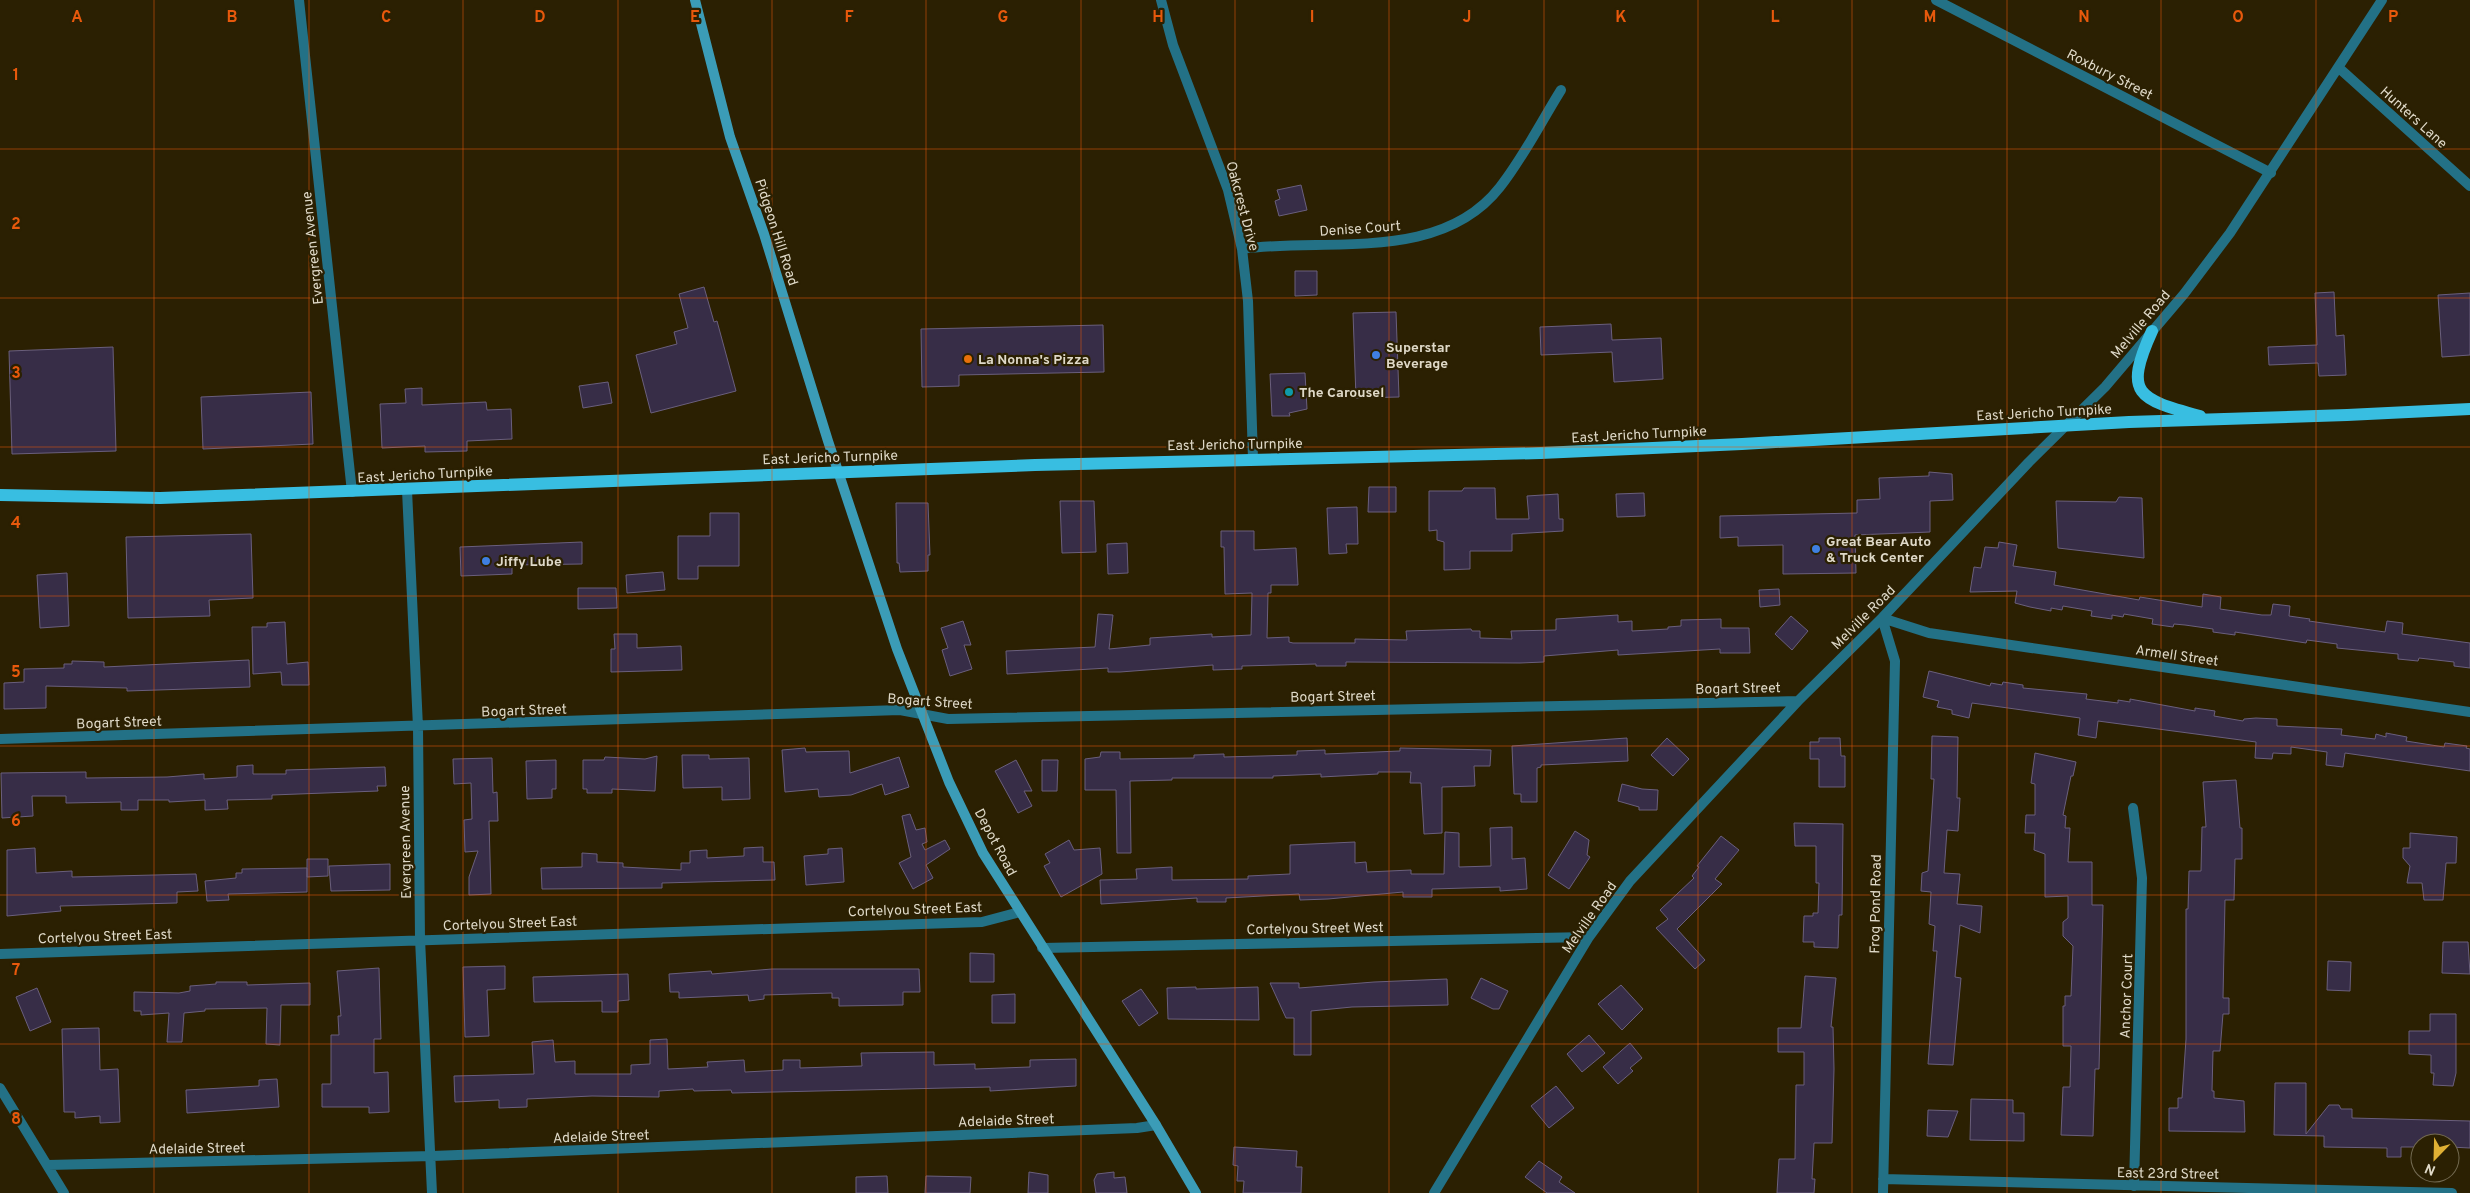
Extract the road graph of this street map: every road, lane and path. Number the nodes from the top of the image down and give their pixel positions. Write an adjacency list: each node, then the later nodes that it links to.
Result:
1 (299, 0): 18 (street, Evergreen Avenue)
2 (695, 0): 16 (street, Pidgeon Hill Road)
3 (1161, 0): 10 (street, Oakcrest Drive)
4 (1936, 0): 8 (street, Roxbury Street)
5 (2382, 0): 6 (street, Melville Road)
6 (2339, 68): 8 (street, Melville Road); 9 (street, Hunters Lane)
7 (1561, 90): 10 (street, Denise Court)
8 (2271, 173): 11 (street, Melville Road)
9 (2470, 186)
10 (1242, 249): 15 (street, Oakcrest Drive)
11 (2152, 331): 13 (main road); 14 (street, Melville Road)
12 (2470, 408): 13 (main road, East Jericho Turnpike)
13 (2215, 420): 14 (main road, East Jericho Turnpike)
14 (2066, 426): 15 (main road, East Jericho Turnpike); 20 (street, Melville Road)
15 (1252, 459): 16 (main road, East Jericho Turnpike)
16 (838, 471): 17 (main road, East Jericho Turnpike); 23 (street, Depot Road)
17 (407, 490): 18 (main road, East Jericho Turnpike); 24 (street, Evergreen Avenue)
18 (352, 492): 19 (main road, East Jericho Turnpike)
19 (0, 495)
20 (1882, 618): 21 (street, Melville Road); 22 (street, Armell Street); 36 (street, Frog Pond Road)
21 (1798, 701): 23 (street, Bogart Street); 28 (street, Melville Road)
22 (2470, 712)
23 (923, 714): 24 (street, Bogart Street); 27 (street, Depot Road)
24 (418, 727): 25 (street, Bogart Street); 29 (street, Evergreen Avenue)
25 (0, 739)
26 (2133, 808): 37 (street, Anchor Court)
27 (1020, 912): 29 (street, Cortelyou Street East); 30 (street, Depot Road)
28 (1589, 937): 30 (street, Cortelyou Street West); 41 (street, Melville Road)
29 (420, 940): 31 (street, Cortelyou Street East); 34 (street, Evergreen Avenue)
30 (1042, 948): 33 (street, Depot Road)
31 (0, 954)
32 (0, 1088): 35 (street)
33 (1156, 1125): 34 (street, Adelaide Street); 40 (street, Depot Road)
34 (432, 1156): 35 (street, Adelaide Street); 39 (street, Evergreen Avenue)
35 (48, 1165): 38 (street)
36 (1883, 1179): 37 (street, East 23rd Street); 42 (street, Frog Pond Road)
37 (2134, 1186): 43 (street, East 23rd Street)
38 (64, 1193)
39 (432, 1193)
40 (1196, 1193)
41 (1434, 1193)
42 (1883, 1193)
43 (2452, 1193)

